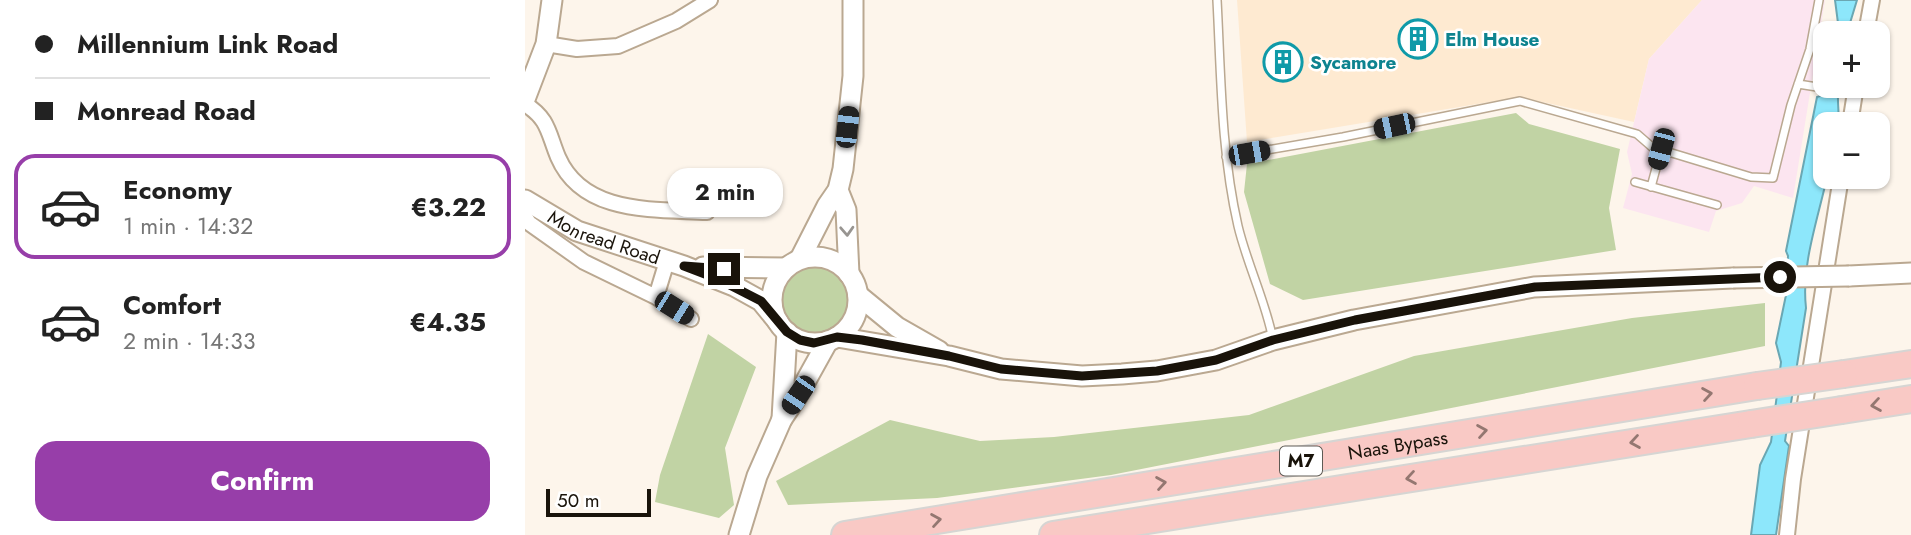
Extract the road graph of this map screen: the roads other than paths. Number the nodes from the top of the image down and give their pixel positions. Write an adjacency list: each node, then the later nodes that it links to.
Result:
1 (552, 0): 8 (main road)
2 (710, 0): 8 (street)
3 (853, 0): 17 (main road)
4 (1217, 0): 13 (lane)
5 (1819, 0): 9 (lane)
6 (1872, 0): 7 (street)
7 (1868, 21)
8 (546, 44): 11 (main road)
9 (1798, 84): 10 (lane); 12 (lane)
10 (1813, 86)
11 (525, 101): 20 (street)
12 (1661, 149): 13 (lane); 15 (lane)
13 (1226, 157): 31 (lane)
14 (1635, 182): 15 (lane)
15 (1651, 187): 19 (lane)
16 (1839, 189): 39 (street)
17 (838, 190): 23 (main road); 25 (main road, one-way to 25)
18 (525, 200): 22 (main road, Monread Road)
19 (1717, 205)
20 (707, 212)
21 (525, 216): 27 (street)
22 (676, 263): 23 (main road, Monread Road); 27 (street); 29 (main road, Monread Road)
23 (793, 264): 25 (main road); 29 (main road)
24 (1911, 273): 31 (main road, bridge)
25 (849, 274): 26 (main road)
26 (858, 295): 30 (main road); 32 (main road)
27 (656, 296): 28 (street)
28 (691, 319)
29 (783, 328): 30 (main road); 35 (main road)
30 (833, 339): 32 (main road); 35 (main road)
31 (1273, 340): 32 (main road)
32 (949, 356)
33 (1911, 364): 37 (highway, Naas Bypass / M7, one-way to 33, bridge)
34 (1911, 399): 38 (highway, Naas Bypass / M7, one-way to 38, bridge)
35 (782, 419): 36 (main road)
36 (739, 535)
37 (845, 535)
38 (1053, 535)
39 (1787, 535)

